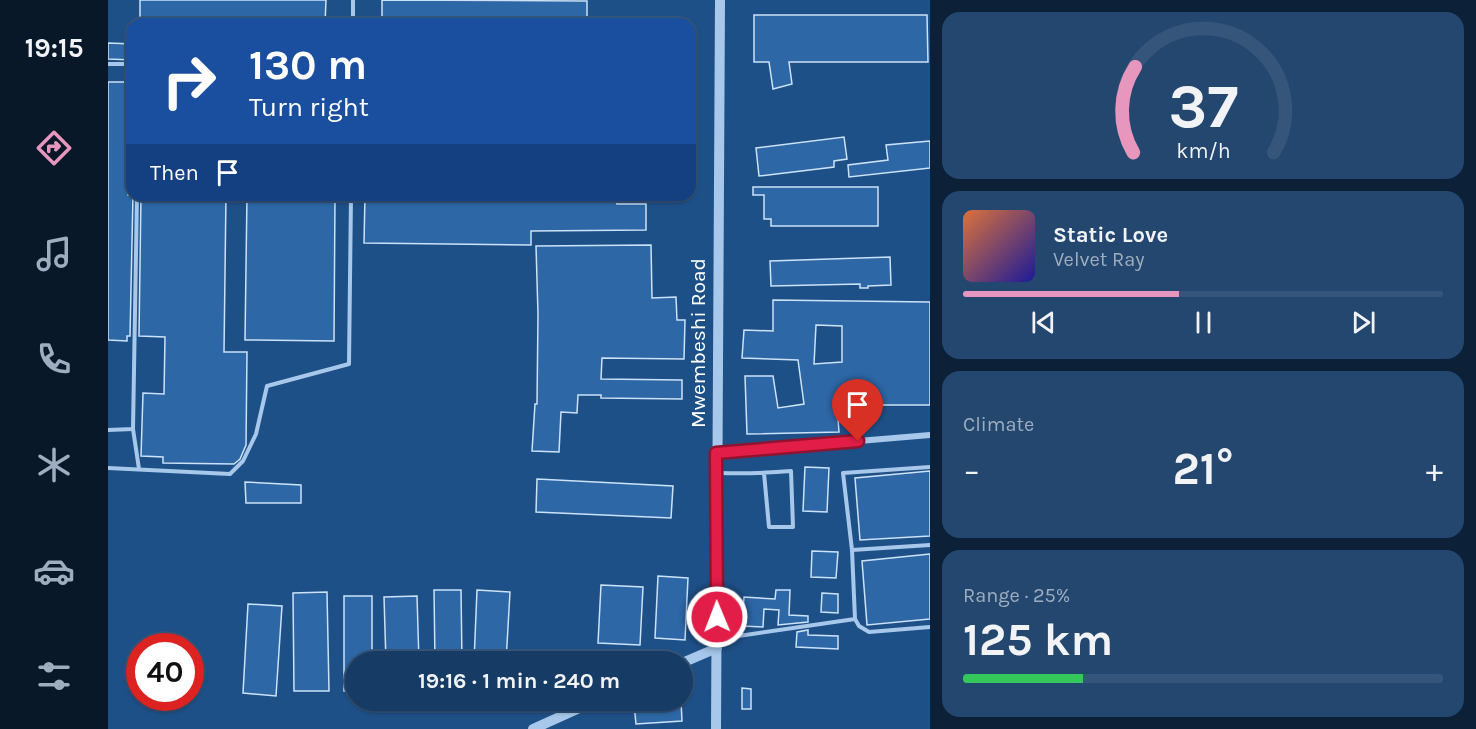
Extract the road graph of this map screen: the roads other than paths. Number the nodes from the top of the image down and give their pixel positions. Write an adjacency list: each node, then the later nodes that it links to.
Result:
1 (353, 0): 3 (lane)
2 (720, 0): 11 (street, Mwembeshi Road)
3 (353, 18)
4 (108, 64): 5 (lane)
5 (126, 64)
6 (137, 201): 8 (lane)
7 (351, 201): 14 (lane)
8 (133, 429): 9 (lane); 14 (lane)
9 (108, 430)
10 (930, 435): 11 (street)
11 (716, 453): 15 (street, Mwembeshi Road)
12 (930, 467): 18 (lane)
13 (108, 468): 14 (lane)
14 (139, 469)
15 (716, 473): 16 (lane); 21 (street, Mwembeshi Road)
16 (764, 473): 16 (lane)
17 (930, 545): 18 (lane)
18 (852, 550): 19 (lane)
19 (855, 619): 20 (lane); 21 (lane)
20 (930, 627)
21 (717, 643): 22 (street); 25 (street, Mwembeshi Road)
22 (693, 657)
23 (573, 711): 24 (street)
24 (533, 729)
25 (716, 729)

